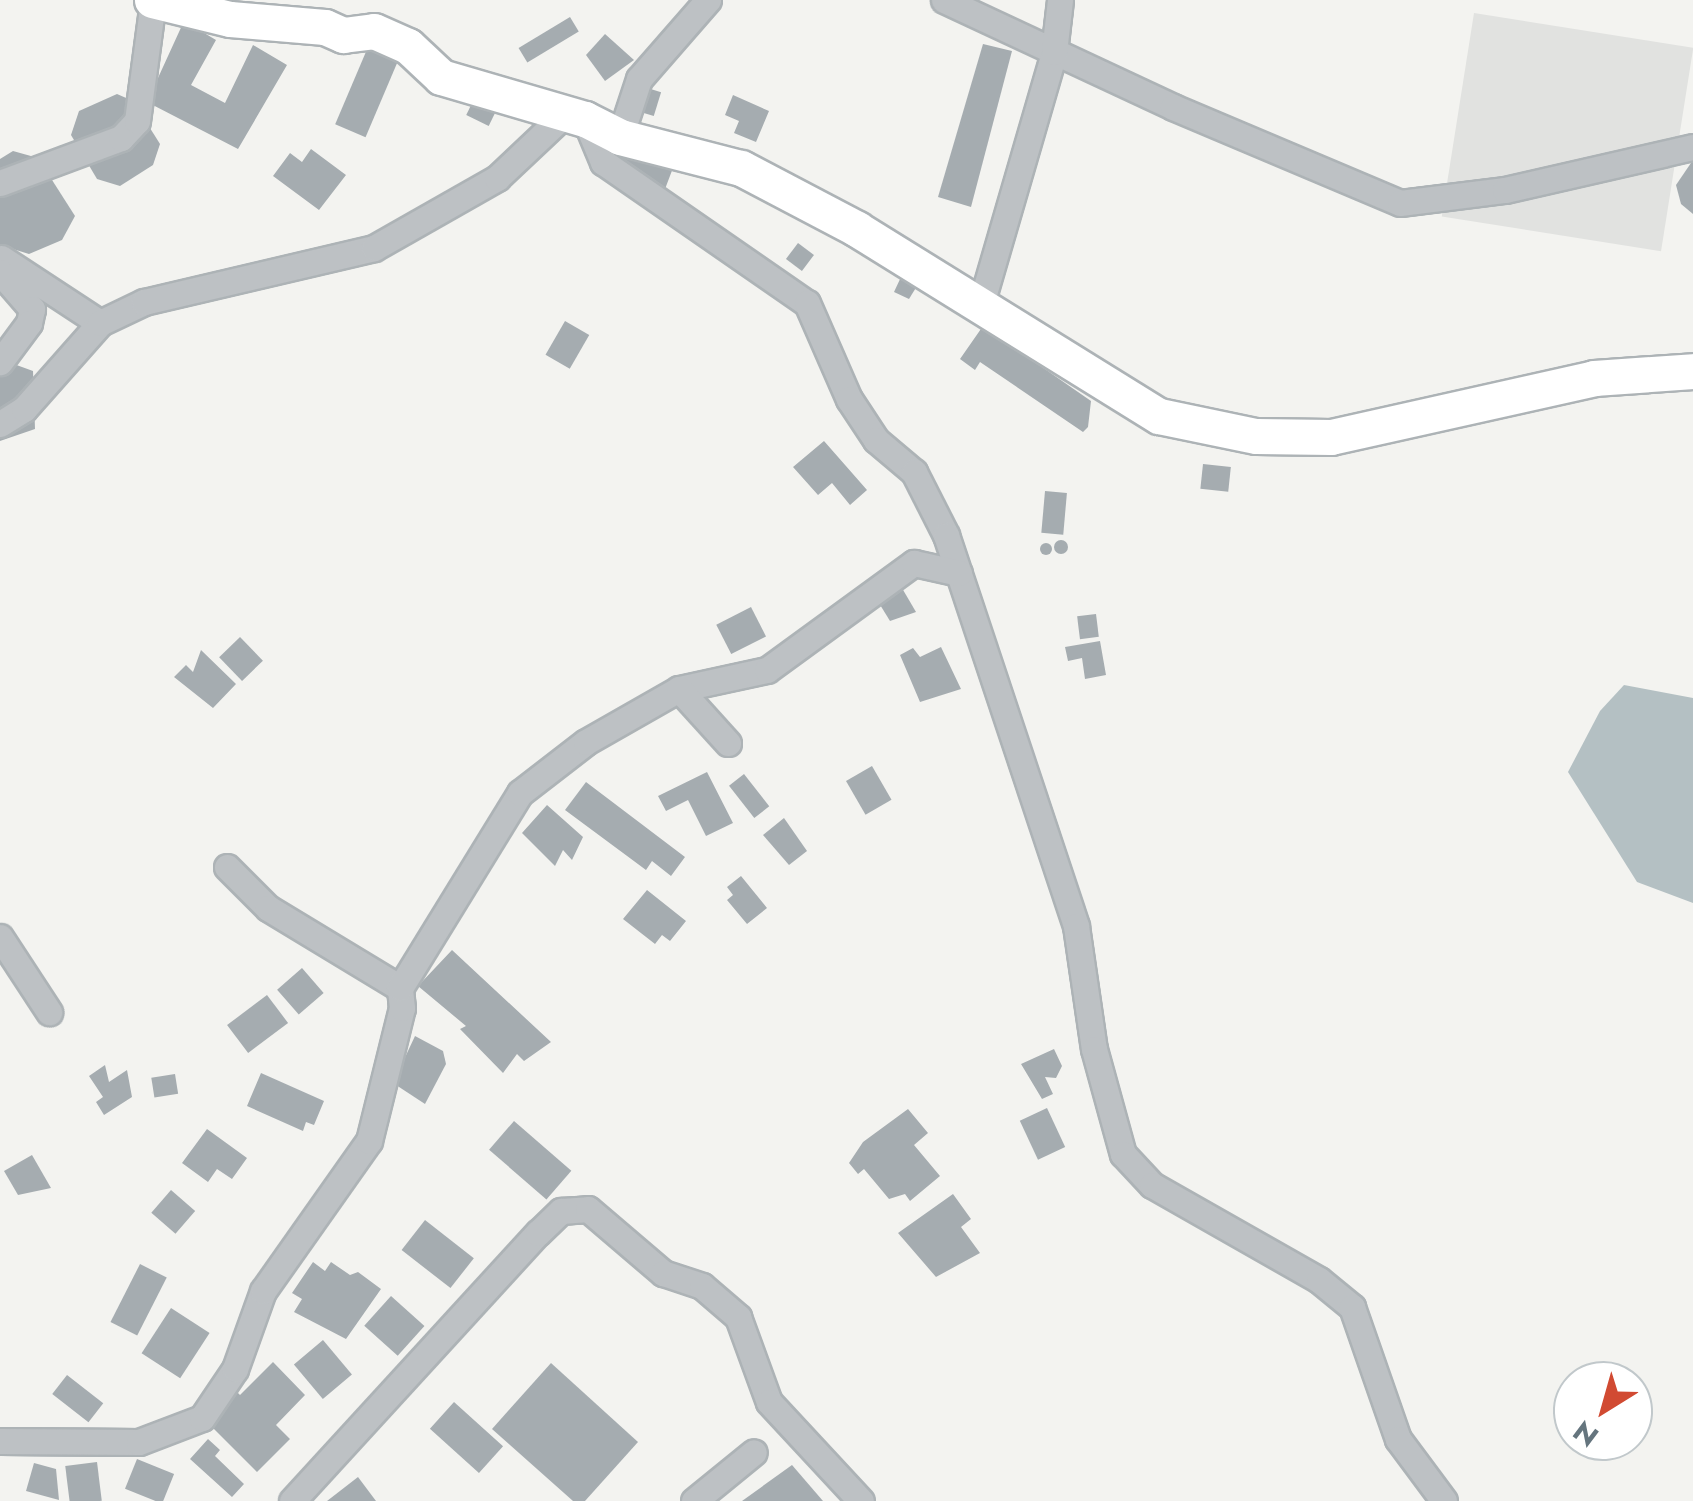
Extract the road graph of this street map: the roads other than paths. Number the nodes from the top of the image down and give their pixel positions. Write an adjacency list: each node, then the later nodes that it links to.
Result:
1 (153, 0): 6 (main road); 9 (street)
2 (708, 0): 7 (street)
3 (944, 0): 5 (street)
4 (1060, 0): 5 (street)
5 (1054, 52): 8 (street); 12 (street)
6 (575, 117): 7 (main road); 13 (street); 17 (street)
7 (620, 137): 12 (main road)
8 (1693, 147)
9 (0, 183)
10 (1, 258): 13 (street)
11 (0, 272): 14 (street)
12 (980, 304): 15 (main road)
13 (100, 323): 16 (street)
14 (0, 362)
15 (1693, 371)
16 (0, 424)
17 (960, 573): 18 (street); 29 (street)
18 (680, 689): 19 (street); 22 (street)
19 (728, 743)
20 (227, 867): 22 (street)
21 (0, 937): 23 (street)
22 (400, 988): 24 (street)
23 (49, 1012)
24 (0, 1441)
25 (754, 1452): 27 (street)
26 (292, 1501): 28 (street)
27 (694, 1501)
28 (861, 1501)
29 (1444, 1501)

